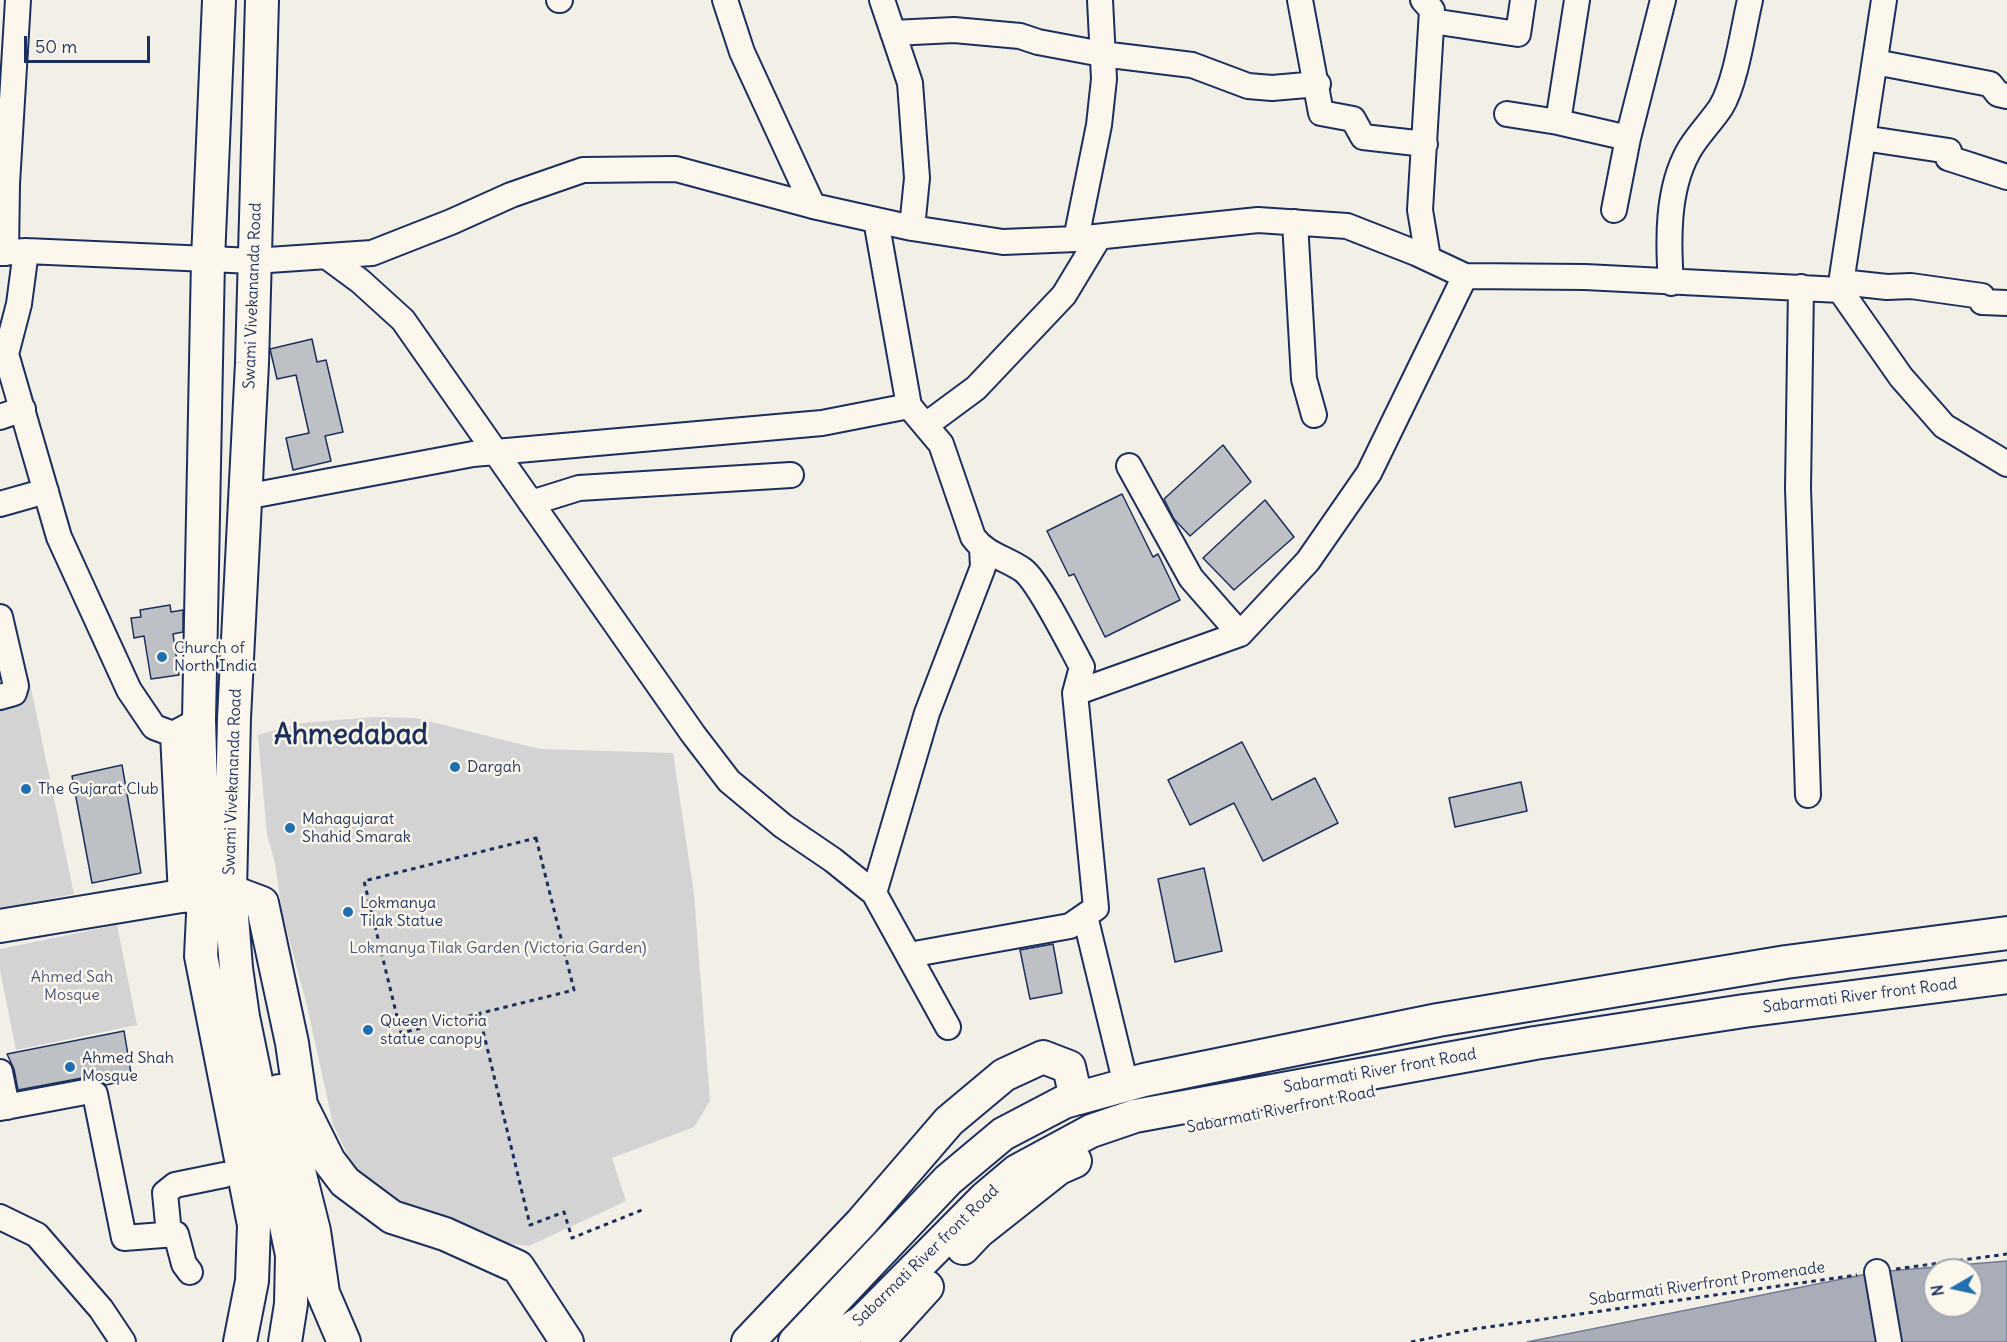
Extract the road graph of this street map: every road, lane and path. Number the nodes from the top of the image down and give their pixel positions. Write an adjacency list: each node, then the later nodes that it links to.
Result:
1 (18, 0): 31 (street)
2 (219, 0): 34 (main road)
3 (262, 0): 35 (main road, Swami Vivekananda Road)
4 (724, 0): 25 (street)
5 (882, 0): 14 (street)
6 (1100, 0): 15 (street)
7 (1300, 0): 17 (street)
8 (1523, 0): 13 (street)
9 (1577, 0): 20 (street)
10 (1663, 0): 21 (street)
11 (1750, 0): 37 (street)
12 (1884, 0): 16 (street)
13 (1427, 11): 23 (street)
14 (893, 33): 15 (street); 29 (street)
15 (1102, 54): 17 (street); 30 (street)
16 (1875, 62): 18 (street); 22 (street)
17 (1318, 84): 23 (street)
18 (2007, 96)
19 (1507, 114): 20 (street)
20 (1558, 122): 21 (street)
21 (1628, 138): 26 (street)
22 (1863, 138): 24 (street); 38 (street)
23 (1425, 144): 33 (street)
24 (2007, 177)
25 (813, 206): 27 (street); 32 (street)
26 (1614, 210)
27 (876, 220): 29 (street); 42 (street)
28 (1295, 222): 30 (street); 33 (street); 44 (street)
29 (912, 228): 30 (street)
30 (1088, 238): 46 (street)
31 (11, 252): 34 (street); 41 (street)
32 (326, 256): 35 (street); 47 (street)
33 (1428, 258): 36 (street)
34 (208, 260): 35 (street); 60 (main road)
35 (254, 261): 52 (main road, Swami Vivekananda Road)
36 (1465, 276): 37 (street); 57 (street)
37 (1671, 283): 39 (street)
38 (1841, 286): 39 (street); 40 (street); 48 (street)
39 (1801, 287): 61 (street)
40 (2007, 303)
41 (3, 351): 43 (street)
42 (909, 406): 46 (street); 47 (street)
43 (23, 409): 45 (street); 51 (street)
44 (1314, 416)
45 (0, 417)
46 (926, 425): 55 (street)
47 (496, 451): 52 (street); 53 (street)
48 (2007, 464)
49 (1129, 466): 57 (street)
50 (791, 475): 53 (street)
51 (46, 491): 54 (street); 60 (street)
52 (245, 497): 63 (main road, Swami Vivekananda Road)
53 (531, 503): 62 (street)
54 (0, 504)
55 (982, 548): 58 (street); 62 (street)
56 (0, 617): 59 (street)
57 (1240, 634): 58 (street)
58 (1075, 693): 64 (street)
59 (0, 697)
60 (186, 727): 63 (main road)
61 (1808, 795)
62 (874, 893): 67 (street)
63 (205, 894): 65 (main road); 68 (main road, Swami Vivekananda Road); 85 (main road); 88 (main road)
64 (1084, 916): 67 (street); 74 (street)
65 (0, 926)
66 (2007, 933): 74 (main road)
67 (909, 955): 72 (street)
68 (236, 969): 86 (main road, Swami Vivekananda Road); 87 (main road)
69 (2007, 977): 91 (main road, Sabarmati River front Road)
70 (2007, 992): 92 (main road, Sabarmati Riverfront Road)
71 (479, 1014): 71 (path); 78 (path)
72 (948, 1027)
73 (0, 1072): 76 (street)
74 (1126, 1085): 75 (main road)
75 (1076, 1098): 89 (main road); 90 (main road)
76 (4, 1107): 80 (street)
77 (224, 1176): 80 (street)
78 (642, 1210)
79 (0, 1217): 84 (street)
80 (169, 1234): 82 (street)
81 (2007, 1254): 83 (path, Sabarmati Riverfront Promenade)
82 (190, 1272)
83 (1877, 1272): 93 (path, Sabarmati Riverfront Promenade); 94 (street)
84 (123, 1342)
85 (240, 1342)
86 (285, 1342)
87 (344, 1342)
88 (567, 1342)
89 (748, 1342)
90 (795, 1342)
91 (829, 1342)
92 (877, 1342)
93 (1411, 1342)
94 (1889, 1342)

